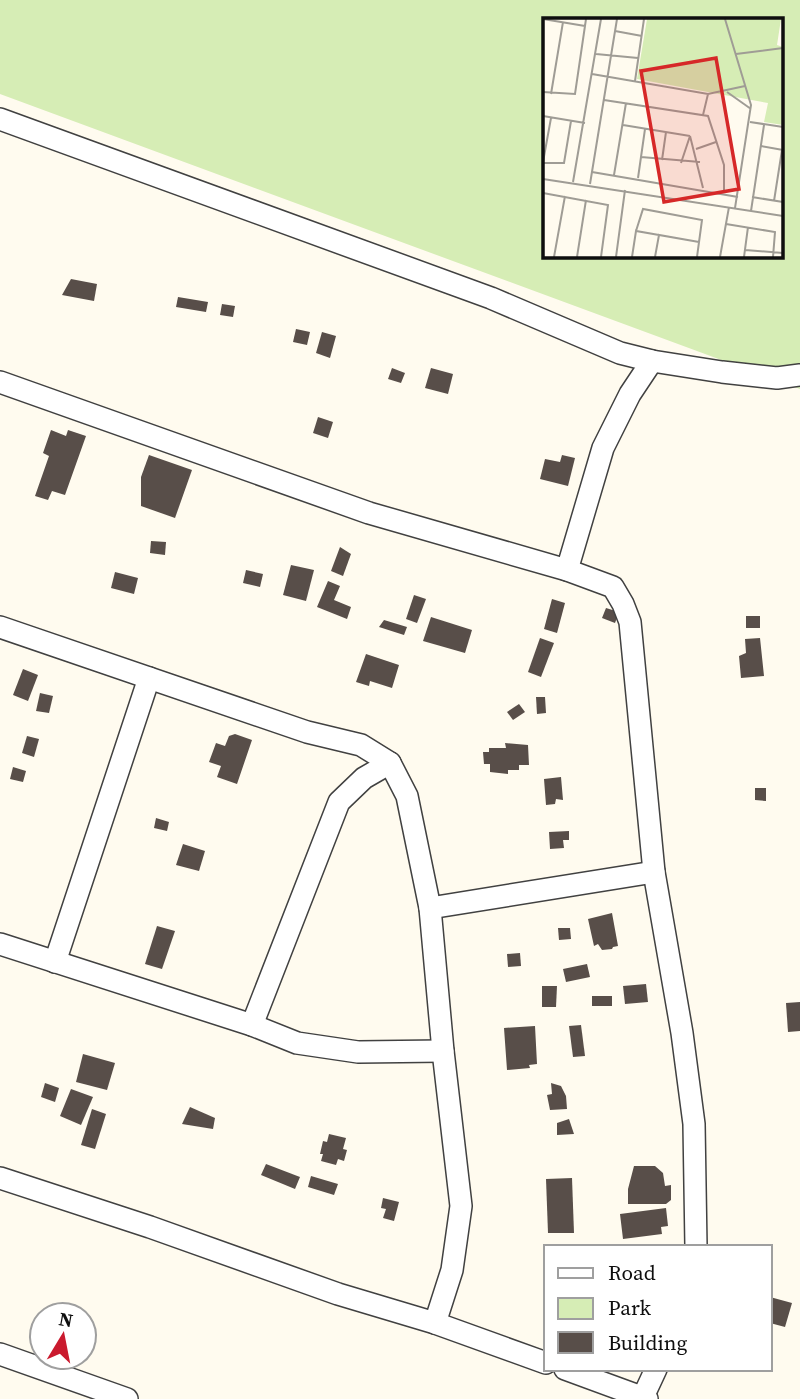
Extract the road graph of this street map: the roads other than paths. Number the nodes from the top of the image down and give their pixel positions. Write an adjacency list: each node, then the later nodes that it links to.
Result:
1 (0, 119): 2 (street)
2 (620, 353): 3 (street); 6 (street)
3 (652, 361): 4 (street); 6 (street)
4 (800, 375)
5 (0, 382): 7 (street)
6 (630, 394): 7 (street)
7 (567, 570): 11 (street)
8 (0, 627): 9 (street)
9 (149, 678): 10 (street); 14 (street)
10 (390, 763): 12 (street); 15 (street)
11 (654, 872): 12 (street); 18 (street)
12 (430, 908): 16 (street)
13 (0, 944): 14 (street)
14 (55, 962): 15 (street)
15 (252, 1025): 16 (street)
16 (443, 1051): 19 (street)
17 (0, 1178): 19 (street)
18 (696, 1245)
19 (435, 1323): 21 (street)
20 (0, 1354): 25 (street)
21 (544, 1362)
22 (571, 1371): 24 (street)
23 (655, 1371): 24 (street)
24 (645, 1398)
25 (127, 1399)

